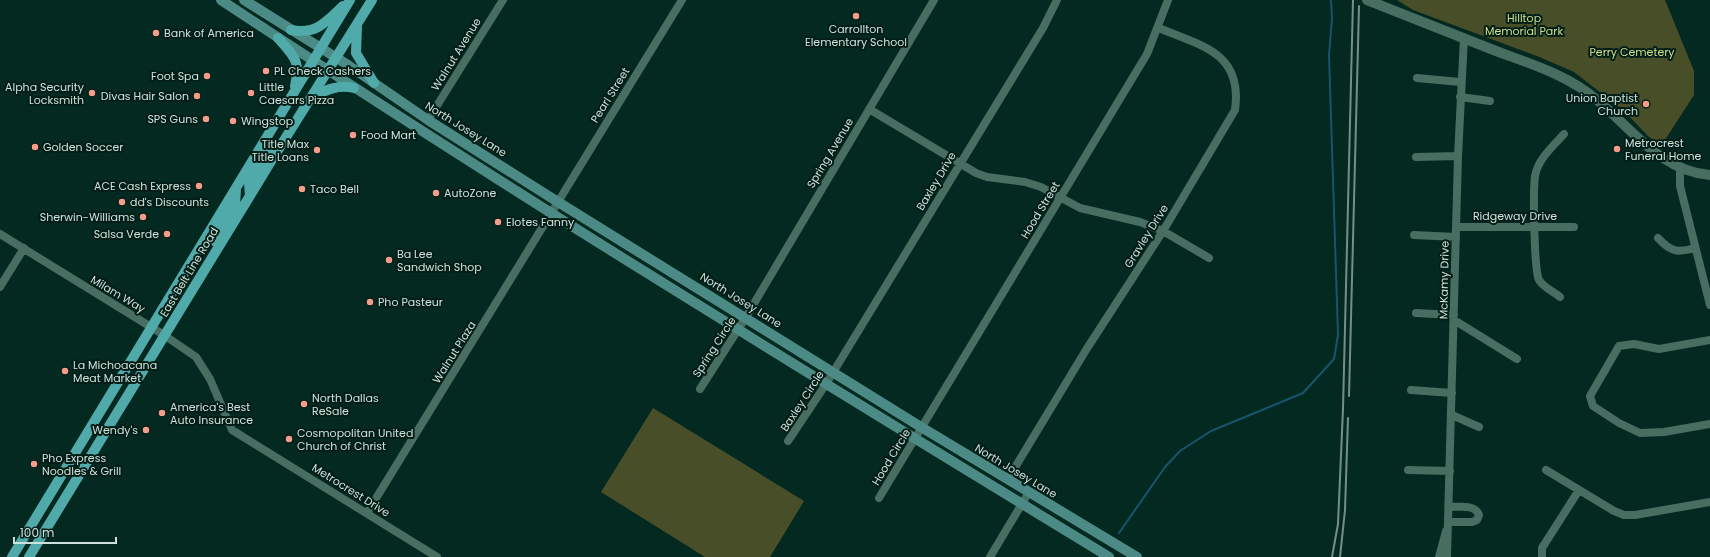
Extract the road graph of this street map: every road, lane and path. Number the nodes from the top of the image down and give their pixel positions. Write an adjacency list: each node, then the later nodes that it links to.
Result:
1 (221, 0): 15 (main road)
2 (244, 0): 14 (main road, North Josey Lane)
3 (349, 0): 14 (main road); 17 (main road, East Belt Line Road)
4 (372, 0): 12 (main road, East Belt Line Road)
5 (503, 0): 31 (street, Walnut Avenue)
6 (682, 0): 41 (street, Pearl Street)
7 (934, 0): 29 (street, Spring Avenue)
8 (1057, 0): 35 (street, Baxley Drive)
9 (1168, 0): 13 (street, Hood Street)
10 (1367, 0): 11 (street)
11 (1386, 4): 16 (street)
12 (357, 24): 18 (main road, East Belt Line Road); 23 (main road)
13 (1159, 28): 40 (street, Hood Street); 46 (street, Gravley Drive)
14 (291, 30): 17 (main road, North Josey Lane)
15 (278, 38): 19 (main road); 25 (main road)
16 (1464, 38): 22 (street, McKamy Drive); 36 (street)
17 (322, 48): 18 (main road, North Josey Lane); 19 (main road, East Belt Line Road)
18 (336, 58): 20 (main road, East Belt Line Road); 23 (main road, North Josey Lane)
19 (314, 62): 20 (main road); 25 (main road, East Belt Line Road)
20 (328, 71): 24 (main road); 26 (main road, East Belt Line Road)
21 (1417, 78): 22 (street)
22 (1460, 82): 27 (street, McKamy Drive)
23 (374, 83): 31 (main road, North Josey Lane)
24 (354, 88): 26 (main road); 42 (main road)
25 (293, 96): 30 (main road, East Belt Line Road)
26 (312, 97): 39 (main road, East Belt Line Road)
27 (1460, 97): 28 (street); 33 (street, McKamy Drive)
28 (1490, 101)
29 (869, 109): 35 (street); 59 (street, Spring Avenue)
30 (279, 119): 38 (main road, East Belt Line Road); 39 (main road)
31 (428, 120): 41 (main road, North Josey Lane)
32 (1564, 134): 45 (street)
33 (1458, 156): 34 (street); 43 (street, McKamy Drive)
34 (1416, 157)
35 (960, 163): 40 (street); 66 (street, Baxley Drive)
36 (1680, 169): 37 (street); 52 (street)
37 (1710, 175)
38 (236, 189): 54 (main road); 61 (main road, East Belt Line Road)
39 (250, 196): 54 (main road, East Belt Line Road)
40 (1062, 197): 46 (street); 73 (street, Hood Street)
41 (558, 202): 42 (street, Walnut Plaza); 59 (main road, North Josey Lane)
42 (552, 214): 62 (main road); 88 (street, Walnut Plaza)
43 (1456, 227): 45 (street, Ridgeway Drive); 49 (street, McKamy Drive)
44 (1574, 227): 45 (street, Ridgeway Drive)
45 (1535, 228): 56 (street)
46 (1163, 231): 53 (street); 81 (street, Gravley Drive)
47 (0, 234): 51 (street, Milam Way)
48 (1414, 235): 49 (street)
49 (1456, 237): 60 (street, McKamy Drive)
50 (1658, 238): 52 (street)
51 (24, 248): 55 (street); 61 (street, Milam Way)
52 (1695, 248): 57 (street)
53 (1209, 258)
54 (211, 259): 63 (main road, East Belt Line Road)
55 (0, 287)
56 (1560, 297)
57 (1710, 305)
58 (1416, 313): 60 (street)
59 (746, 317): 62 (street, Spring Circle); 66 (main road, North Josey Lane)
60 (1454, 317): 65 (street); 70 (street, McKamy Drive)
61 (152, 328): 63 (street, Milam Way); 90 (main road, East Belt Line Road)
62 (738, 329): 67 (main road); 68 (street, Spring Circle)
63 (164, 336): 75 (street, Milam Way); 91 (main road, East Belt Line Road)
64 (1710, 340): 72 (street)
65 (1517, 359)
66 (833, 372): 67 (street, Baxley Circle); 73 (main road, North Josey Lane)
67 (826, 384): 76 (main road); 77 (street, Baxley Circle)
68 (700, 389)
69 (1411, 390): 70 (street)
70 (1452, 393): 71 (street, McKamy Drive)
71 (1452, 415): 74 (street); 80 (street, McKamy Drive)
72 (1710, 424)
73 (921, 427): 76 (street, Hood Circle); 81 (main road, North Josey Lane)
74 (1479, 427)
75 (232, 430): 88 (street, Metrocrest Drive)
76 (914, 439): 84 (street, Hood Circle); 86 (main road)
77 (788, 442)
78 (1408, 470): 80 (street)
79 (1546, 470): 82 (street)
80 (1450, 471): 87 (street, McKamy Drive)
81 (1008, 479): 83 (main road, North Josey Lane)
82 (1579, 490): 85 (street); 98 (street)
83 (1029, 492): 86 (street); 95 (main road, North Josey Lane)
84 (879, 498)
85 (1710, 502)
86 (1022, 504): 93 (street); 94 (main road)
87 (1449, 507): 89 (street, McKamy Drive); 89 (street)
88 (367, 513): 92 (street, Metrocrest Drive)
89 (1449, 522): 96 (street, McKamy Drive); 97 (street, McKamy Drive)
90 (14, 556)
91 (29, 557)
92 (437, 557)
93 (990, 557)
94 (1109, 557)
95 (1137, 557)
96 (1439, 557)
97 (1447, 557)
98 (1542, 557)

